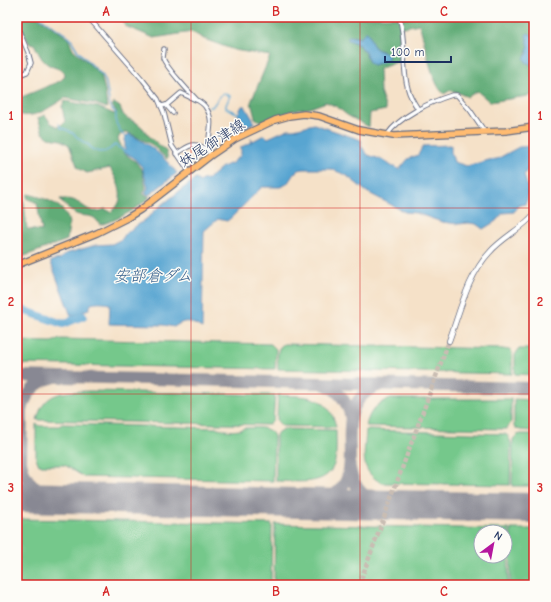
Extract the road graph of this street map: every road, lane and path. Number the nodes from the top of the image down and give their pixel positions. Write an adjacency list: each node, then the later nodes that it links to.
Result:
1 (88, 17): 8 (street)
2 (399, 17): 9 (street)
3 (17, 26): 5 (street)
4 (164, 49): 6 (street)
5 (17, 76)
6 (199, 102): 7 (street); 16 (street)
7 (166, 105): 8 (street); 10 (street)
8 (161, 106): 17 (street)
9 (418, 109): 14 (street); 15 (street)
10 (174, 113)
11 (534, 127): 12 (main road, 妹尾御津線)
12 (521, 129): 13 (street); 14 (main road, 妹尾御津線)
13 (534, 130)
14 (485, 132): 15 (main road, 妹尾御津線)
15 (387, 135): 18 (main road, 妹尾御津線)
16 (207, 149): 17 (street); 18 (street)
17 (176, 154): 19 (street)
18 (210, 156): 19 (main road, 妹尾御津線)
19 (189, 172): 21 (main road, 妹尾御津線)
20 (534, 214): 22 (street)
21 (17, 265)
22 (449, 341)

